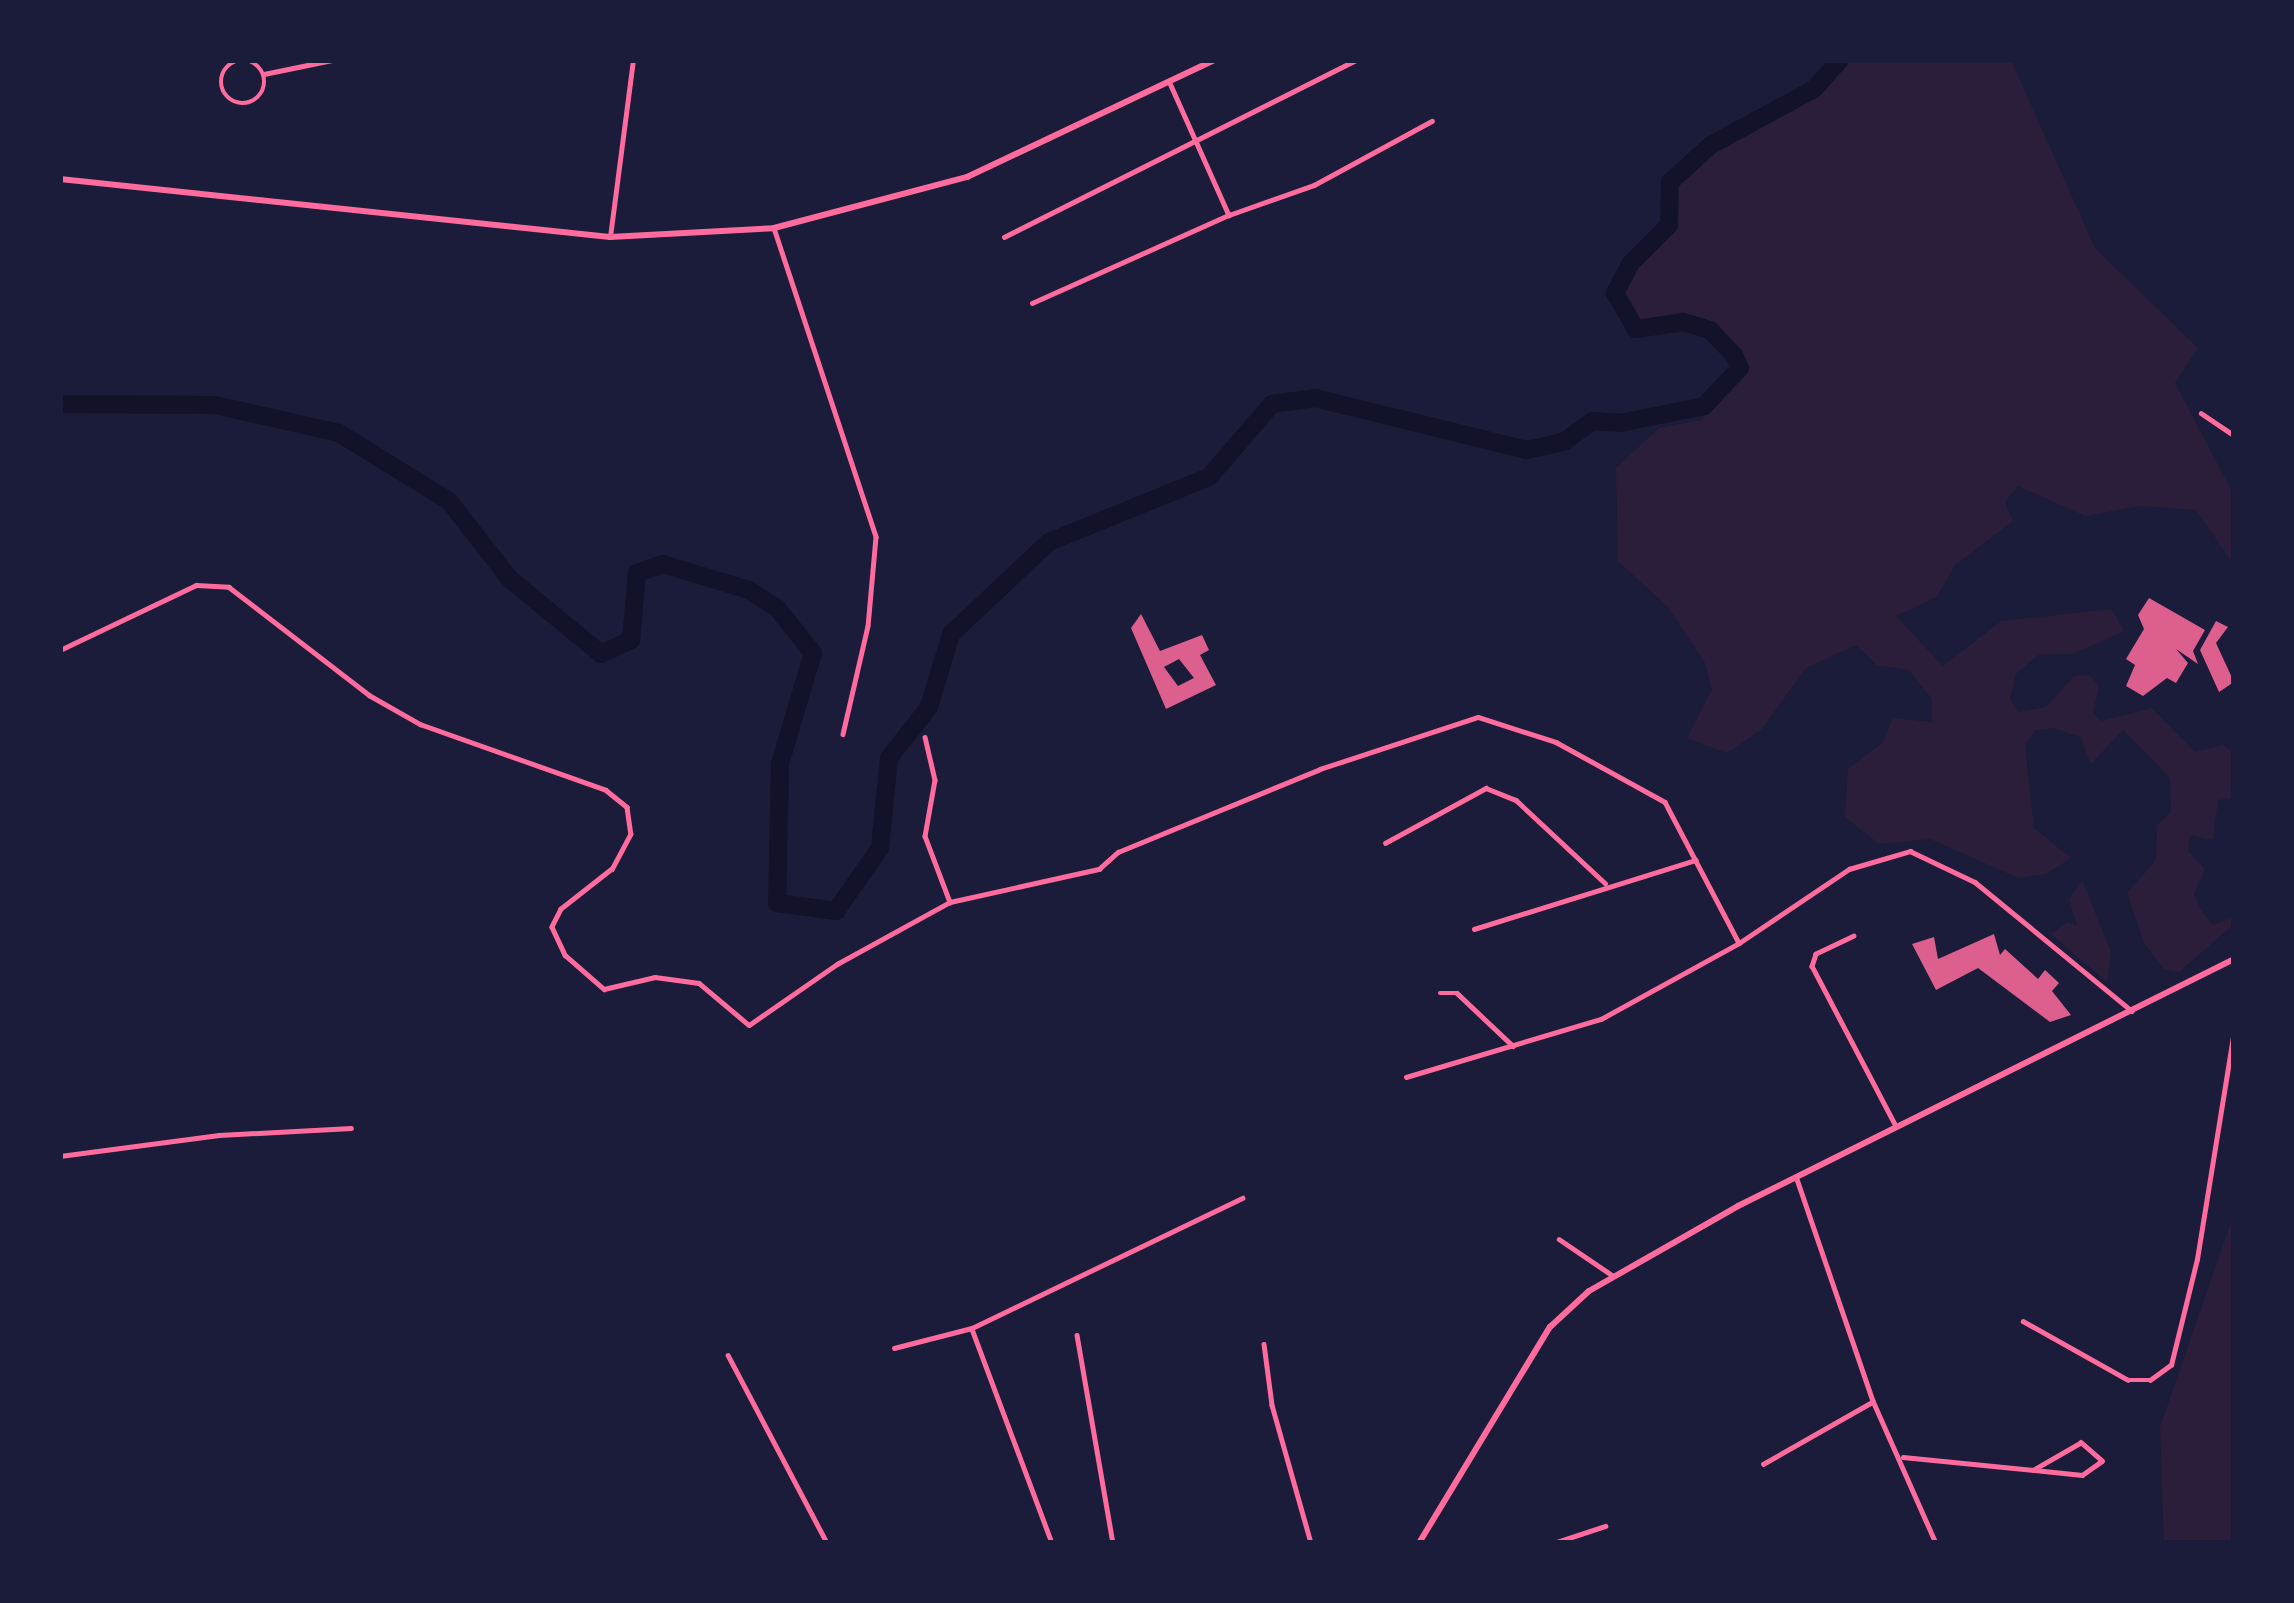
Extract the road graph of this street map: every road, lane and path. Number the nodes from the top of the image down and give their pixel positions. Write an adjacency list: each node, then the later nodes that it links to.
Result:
1 (332, 60): 6 (street)
2 (633, 60): 13 (street)
3 (1214, 60): 7 (street)
4 (1366, 60): 5 (street)
5 (1356, 62): 9 (street)
6 (264, 74): 6 (street)
7 (1169, 81): 9 (street); 12 (street)
8 (1432, 121): 11 (street)
9 (1196, 140): 11 (street); 14 (street)
10 (60, 179): 13 (street)
11 (1229, 215): 15 (street)
12 (774, 228): 13 (street); 19 (street)
13 (610, 237)
14 (1004, 237)
15 (1032, 303)
16 (2201, 413): 17 (street)
17 (2234, 435)
18 (60, 650): 24 (street)
19 (843, 734)
20 (925, 736): 24 (street)
21 (1384, 843): 23 (street)
22 (1696, 860): 23 (street); 24 (street); 27 (street)
23 (1605, 883): 25 (street)
24 (950, 902)
25 (1474, 929)
26 (1854, 936): 34 (street)
27 (1739, 943): 30 (street); 32 (street)
28 (2234, 959): 30 (street)
29 (1440, 993): 32 (street)
30 (2132, 1011): 34 (street)
31 (2234, 1031): 41 (street)
32 (1513, 1046): 33 (street)
33 (1406, 1077)
34 (1896, 1126): 37 (street)
35 (351, 1129): 36 (street)
36 (60, 1156)
37 (1796, 1177): 40 (street); 47 (street)
38 (1242, 1198): 42 (street)
39 (1558, 1239): 40 (street)
40 (1612, 1275): 56 (street)
41 (2023, 1322)
42 (972, 1328): 45 (street); 53 (street)
43 (1077, 1335): 54 (street)
44 (1264, 1344): 55 (street)
45 (894, 1348)
46 (728, 1355): 52 (street)
47 (1873, 1401): 48 (street); 49 (street)
48 (1903, 1457): 50 (street); 58 (street)
49 (1762, 1464)
50 (2034, 1470): 50 (street)
51 (1604, 1526): 57 (street)
52 (827, 1543)
53 (1052, 1543)
54 (1113, 1543)
55 (1310, 1543)
56 (1419, 1543)
57 (1554, 1543)
58 (1936, 1543)

